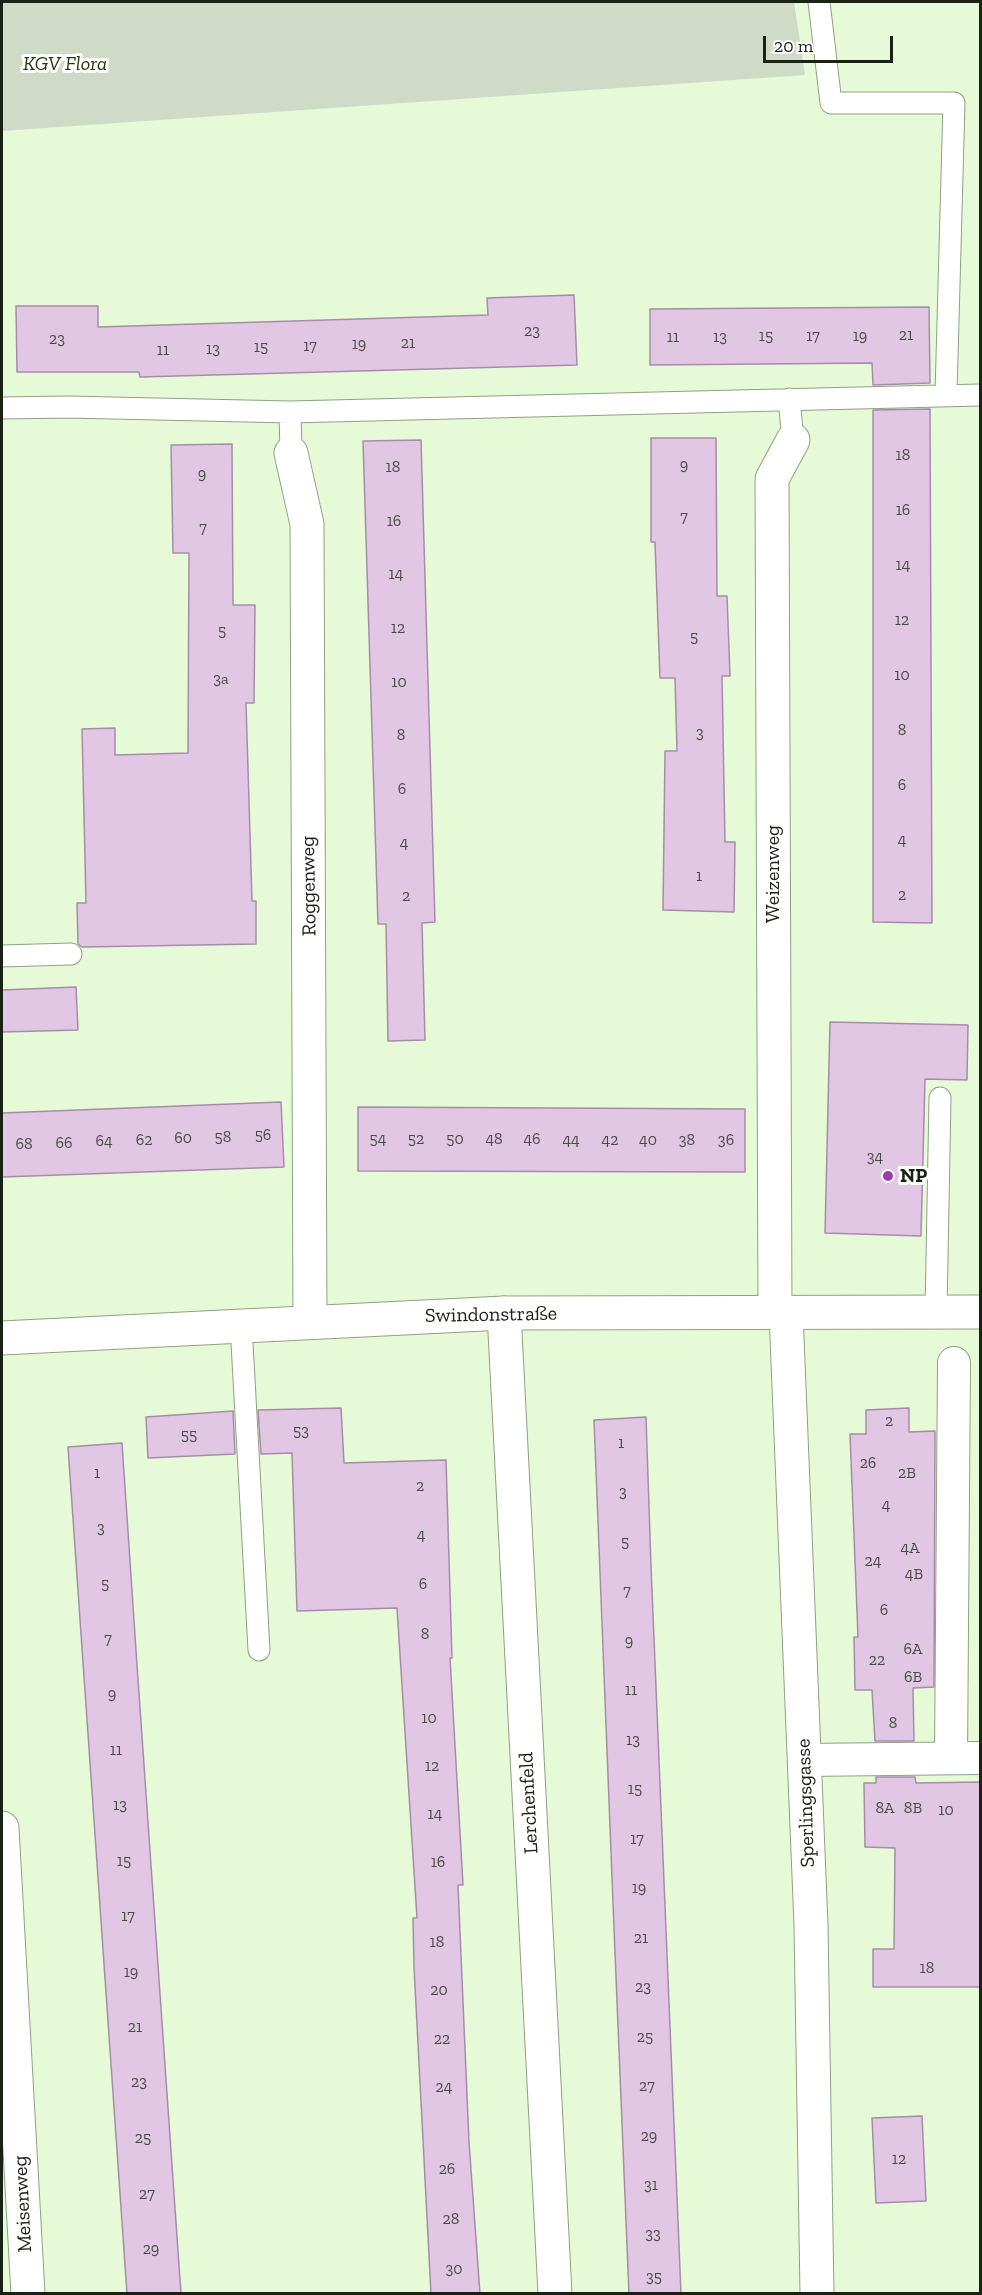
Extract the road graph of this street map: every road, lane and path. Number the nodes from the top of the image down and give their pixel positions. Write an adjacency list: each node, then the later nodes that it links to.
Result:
1 (819, 2): 2 (lane)
2 (946, 394): 3 (lane); 4 (lane)
3 (981, 395)
4 (789, 399): 6 (lane); 7 (lane)
5 (2, 408): 6 (lane)
6 (290, 412): 8 (lane)
7 (793, 440): 15 (street, Weizenweg)
8 (291, 453): 16 (street, Roggenweg)
9 (71, 954): 10 (lane)
10 (2, 956)
11 (940, 1098): 12 (lane)
12 (936, 1311): 13 (street, Swindonstraße); 15 (street, Swindonstraße)
13 (981, 1312)
14 (504, 1313): 15 (street, Swindonstraße); 16 (street, Swindonstraße); 25 (street, Lerchenfeld)
15 (781, 1313): 22 (street, Sperlingsgasse)
16 (310, 1321): 17 (street, Swindonstraße)
17 (241, 1325): 18 (street, Swindonstraße); 20 (lane)
18 (2, 1338)
19 (954, 1363): 21 (street)
20 (259, 1650)
21 (966, 1758): 22 (street)
22 (804, 1760): 26 (street, Sperlingsgasse)
23 (2, 1828): 24 (street, Meisenweg)
24 (28, 2294)
25 (555, 2294)
26 (817, 2294)

